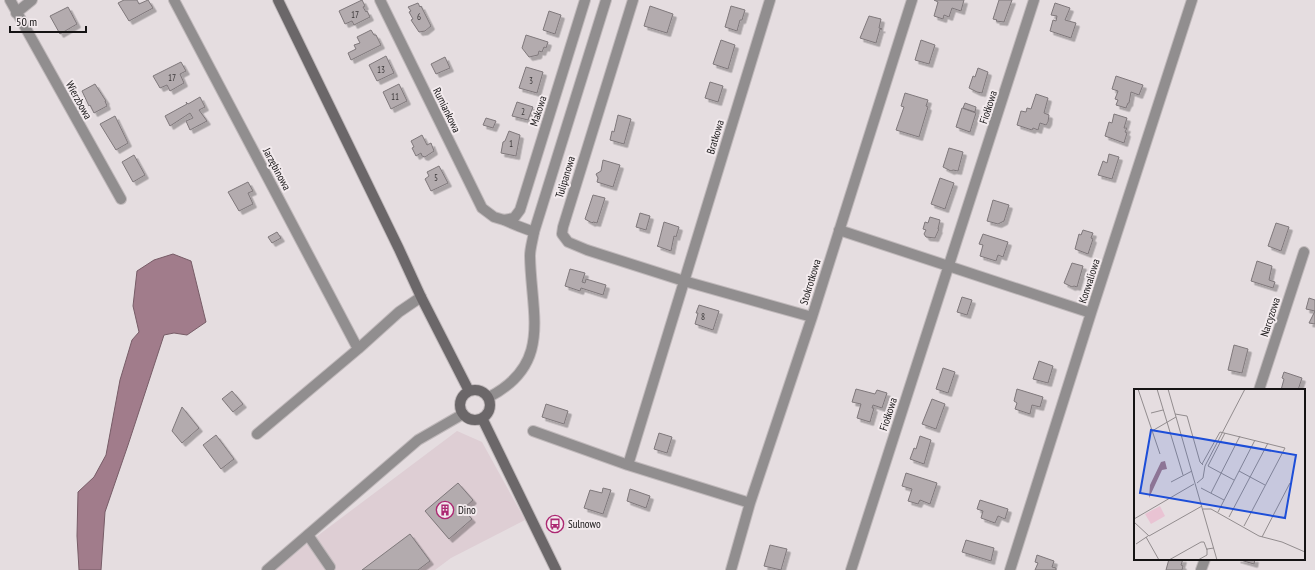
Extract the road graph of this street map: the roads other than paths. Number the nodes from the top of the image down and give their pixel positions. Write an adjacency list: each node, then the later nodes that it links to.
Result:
1 (10, 0): 13 (street, Wierzbowa)
2 (32, 0): 13 (street)
3 (174, 0): 24 (street, Jarzębinowa)
4 (278, 0): 21 (main road)
5 (380, 0): 15 (street, Rumiankowa)
6 (585, 0): 15 (street, Makowa)
7 (606, 0): 17 (street)
8 (633, 0): 20 (street, Tulipanowa)
9 (770, 0): 20 (street, Bratkowa)
10 (912, 0): 16 (street, Stokrotkowa)
11 (1034, 0): 19 (street, Fiołkowa)
12 (1192, 0): 22 (street, Konwaliowa)
13 (16, 13): 14 (street, Wierzbowa)
14 (121, 199)
15 (504, 220): 17 (street, Rumiankowa)
16 (839, 230): 19 (street); 23 (street, Stokrotkowa)
17 (534, 232): 27 (street)
18 (1304, 252): 25 (street, Narcyzowa)
19 (949, 266): 22 (street); 40 (street, Fiołkowa)
20 (684, 281): 23 (street); 32 (street, Bratkowa)
21 (421, 297): 24 (street); 26 (main road)
22 (1091, 313): 41 (street, Konwaliowa)
23 (812, 317): 33 (street, Stokrotkowa)
24 (358, 349): 31 (street)
25 (1259, 389)
26 (469, 391): 27 (main road); 28 (main road)
27 (488, 397): 29 (main road)
28 (463, 414): 29 (main road); 34 (street)
29 (482, 418): 38 (main road)
30 (533, 431): 32 (street)
31 (257, 434)
32 (628, 465): 33 (street)
33 (750, 503): 39 (street, Stokrotkowa)
34 (308, 535): 36 (street); 37 (street)
35 (1205, 560): 42 (street)
36 (330, 566)
37 (267, 570)
38 (556, 570)
39 (731, 570)
40 (851, 570)
41 (1010, 570)
42 (1201, 570)

